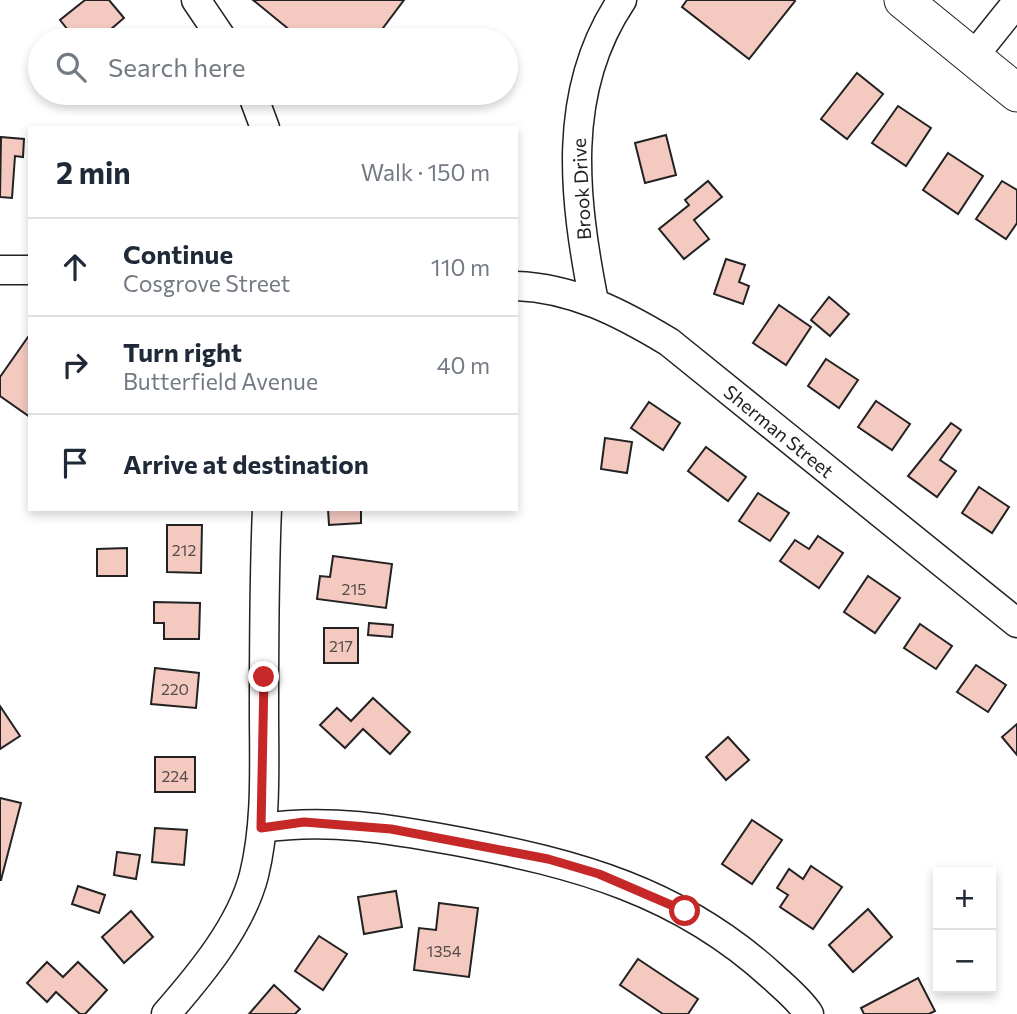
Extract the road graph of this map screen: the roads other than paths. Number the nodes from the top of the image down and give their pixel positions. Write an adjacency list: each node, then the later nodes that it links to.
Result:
1 (196, 0): 5 (street)
2 (622, 0): 13 (street, Brook Drive)
3 (903, 0): 6 (main road)
4 (1017, 2): 6 (street)
5 (215, 28)
6 (973, 57): 7 (main road)
7 (1017, 93)
8 (256, 105): 9 (street)
9 (264, 126)
10 (0, 270): 11 (street)
11 (28, 270)
12 (518, 286): 13 (street, Sherman Street)
13 (594, 302): 15 (street, Sherman Street)
14 (267, 511): 16 (street)
15 (1017, 623)
16 (261, 828): 17 (street); 18 (street)
17 (166, 1014)
18 (809, 1014)

